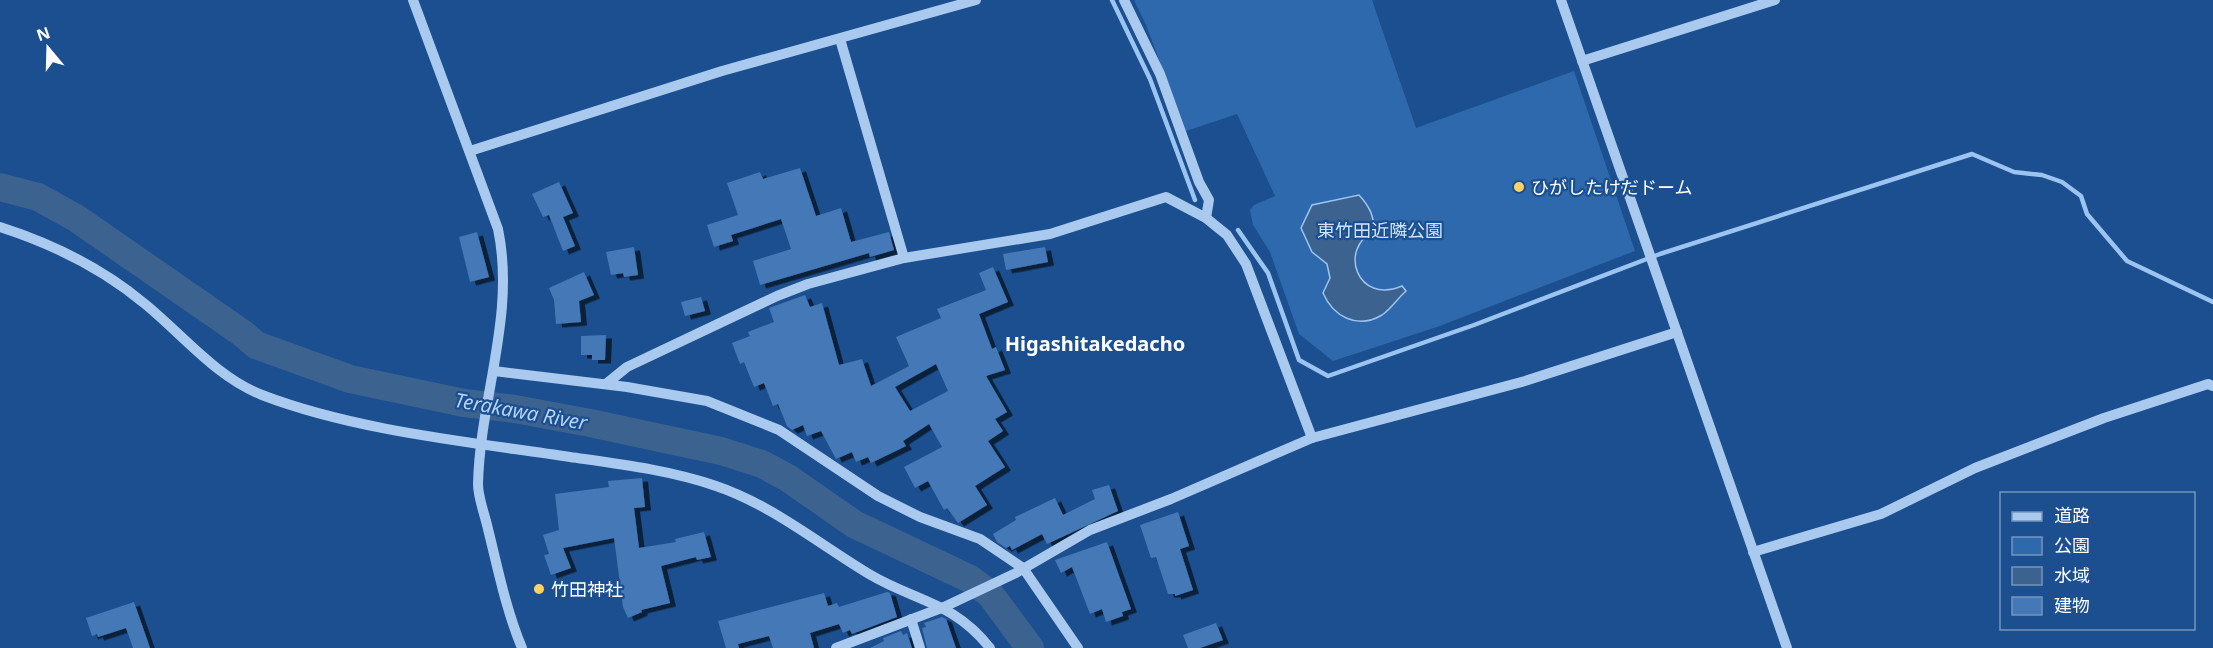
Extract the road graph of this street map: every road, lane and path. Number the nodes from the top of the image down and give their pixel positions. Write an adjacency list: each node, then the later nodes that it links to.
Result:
1 (413, 0): 8 (street)
2 (976, 0): 6 (street)
3 (1124, 0): 9 (street)
4 (1560, 0): 7 (street)
5 (1775, 0): 7 (street)
6 (840, 39): 8 (street); 11 (street)
7 (1582, 61): 12 (street)
8 (470, 151): 13 (street)
9 (1206, 218): 11 (street); 16 (street)
10 (0, 227): 17 (street)
11 (904, 258): 14 (street)
12 (1677, 332): 16 (street); 18 (street)
13 (494, 373): 14 (street); 17 (street)
14 (606, 384): 19 (street)
15 (2213, 386): 18 (street)
16 (1312, 438): 19 (street)
17 (483, 441): 20 (street); 22 (street)
18 (1753, 552): 27 (street)
19 (1020, 571): 20 (street); 26 (street)
20 (948, 605): 21 (street); 25 (street)
21 (911, 620): 23 (street); 24 (street)
22 (522, 648)
23 (836, 648)
24 (920, 648)
25 (990, 648)
26 (1078, 648)
27 (1787, 648)

